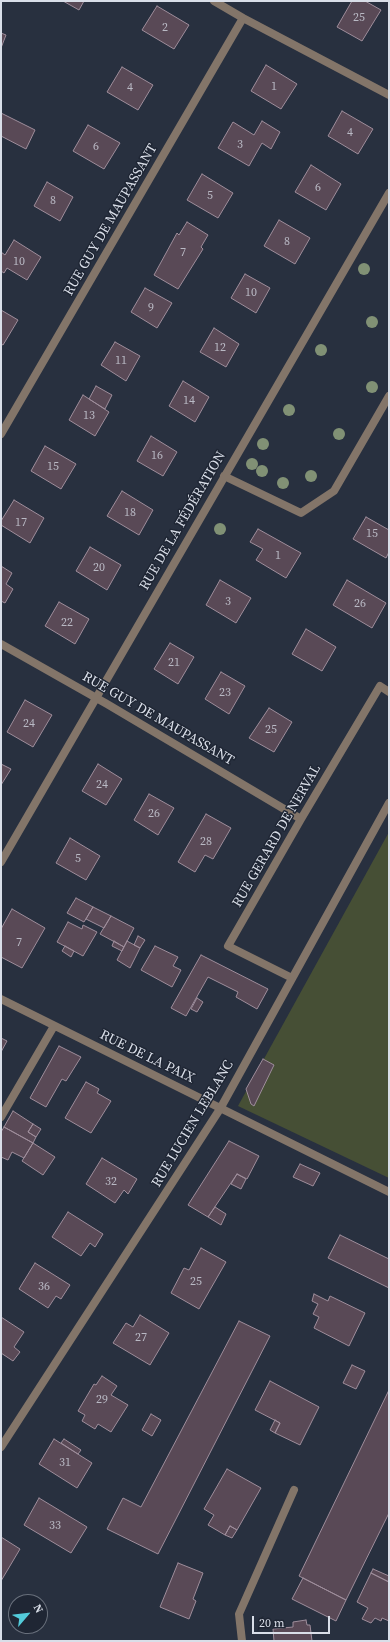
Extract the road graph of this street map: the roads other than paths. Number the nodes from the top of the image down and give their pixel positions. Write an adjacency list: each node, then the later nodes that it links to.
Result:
1 (214, 1): 2 (street)
2 (243, 18): 3 (street); 6 (street, RUE GUY DE MAUPASSANT)
3 (389, 95)
4 (389, 193): 7 (street, RUE DE LA FÉDÉRATION)
5 (389, 396): 7 (street)
6 (1, 434)
7 (224, 476): 10 (street, RUE DE LA FÉDÉRATION)
8 (1, 644): 10 (street, RUE GUY DE MAUPASSANT)
9 (389, 692): 12 (street, RUE GERARD DE NERVAL)
10 (96, 697): 12 (street, RUE GUY DE MAUPASSANT); 13 (street, RUE DE LA FÉDÉRATION)
11 (389, 803): 14 (street, RUE LUCIEN LEBLANC)
12 (301, 819): 14 (street, RUE GERARD DE NERVAL)
13 (1, 862)
14 (292, 978): 17 (street, RUE LUCIEN LEBLANC)
15 (1, 999): 16 (street, RUE DE LA PAIX)
16 (54, 1026): 17 (street, RUE DE LA PAIX); 18 (street)
17 (220, 1109): 19 (street, RUE DE LA PAIX); 20 (street, RUE LUCIEN LEBLANC)
18 (1, 1117)
19 (389, 1192)
20 (1, 1447)
21 (294, 1490): 22 (street)
22 (242, 1641)

